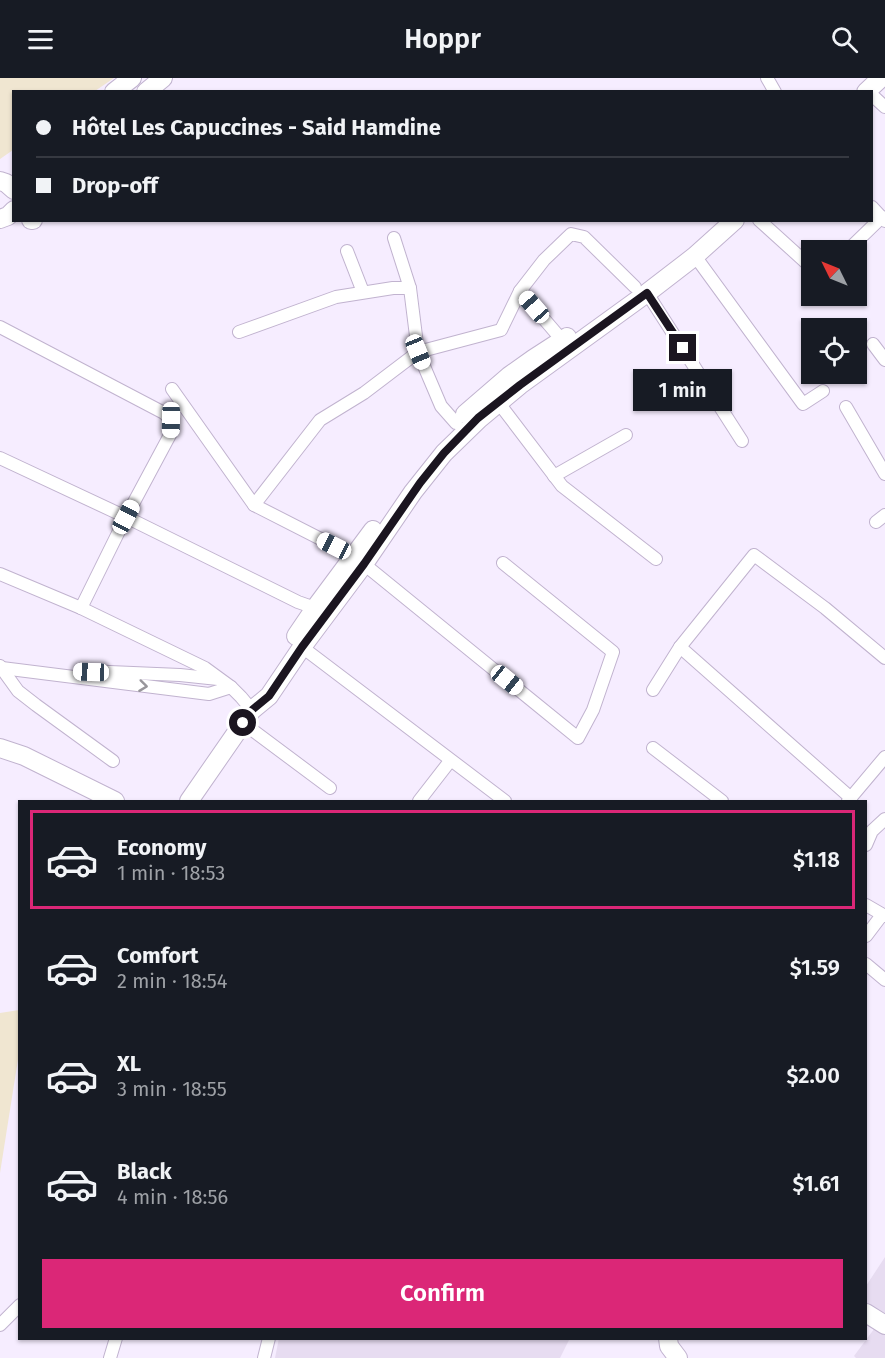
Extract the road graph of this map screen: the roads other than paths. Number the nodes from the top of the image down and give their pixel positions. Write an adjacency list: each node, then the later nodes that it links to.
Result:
1 (132, 78): 3 (street)
2 (163, 78): 4 (street)
3 (117, 90)
4 (148, 90)
5 (883, 219): 10 (street)
6 (720, 222): 15 (street)
7 (733, 222): 12 (street)
8 (761, 222): 13 (street)
9 (394, 238): 14 (street)
10 (859, 240)
11 (347, 251): 17 (street)
12 (695, 255): 15 (street); 25 (street)
13 (801, 258)
14 (410, 288): 17 (street); 22 (street)
15 (641, 290): 16 (street); 20 (street); 26 (street); 30 (street)
16 (520, 291): 20 (street); 22 (street)
17 (363, 292): 19 (street)
18 (0, 327): 35 (street)
19 (239, 332)
20 (562, 340): 26 (street)
21 (873, 344): 23 (street)
22 (418, 352): 28 (street); 34 (street)
23 (885, 360)
24 (172, 389): 34 (street)
25 (823, 391)
26 (494, 397): 28 (street); 33 (street); 37 (street)
27 (846, 407): 32 (street)
28 (456, 423): 37 (street)
29 (626, 435): 33 (street)
30 (742, 441)
31 (0, 458): 35 (street)
32 (885, 474)
33 (554, 476): 36 (street)
34 (254, 506): 37 (street)
35 (126, 517): 40 (street); 41 (street)
36 (656, 559)
37 (359, 560): 38 (street); 41 (street); 42 (street)
38 (503, 563)
39 (0, 574): 40 (street)
40 (81, 608): 46 (street)
41 (315, 608): 48 (street)
42 (302, 647): 48 (street); 53 (street)
43 (680, 647): 44 (street); 47 (street); 60 (street)
44 (885, 658)
45 (1, 667): 46 (street); 52 (street)
46 (227, 683): 48 (street)
47 (653, 690)
48 (247, 717): 54 (street); 56 (street)
49 (0, 748): 55 (street)
50 (653, 748): 59 (street)
51 (885, 757): 60 (street)
52 (113, 760)
53 (450, 761): 57 (street); 58 (street)
54 (330, 788)
55 (113, 800)
56 (190, 800)
57 (420, 800)
58 (504, 800)
59 (721, 800)
60 (850, 800)
61 (885, 819): 62 (street)
62 (867, 842)
63 (867, 906): 64 (street)
64 (883, 915): 65 (street)
65 (867, 935)
66 (867, 965): 67 (street)
67 (885, 980)
68 (18, 1307): 70 (street)
69 (867, 1314): 71 (street)
70 (0, 1325)
71 (885, 1325)
72 (115, 1340): 75 (street)
73 (268, 1340): 76 (street)
74 (668, 1340): 77 (street)
75 (110, 1358)
76 (264, 1358)
77 (678, 1358)

